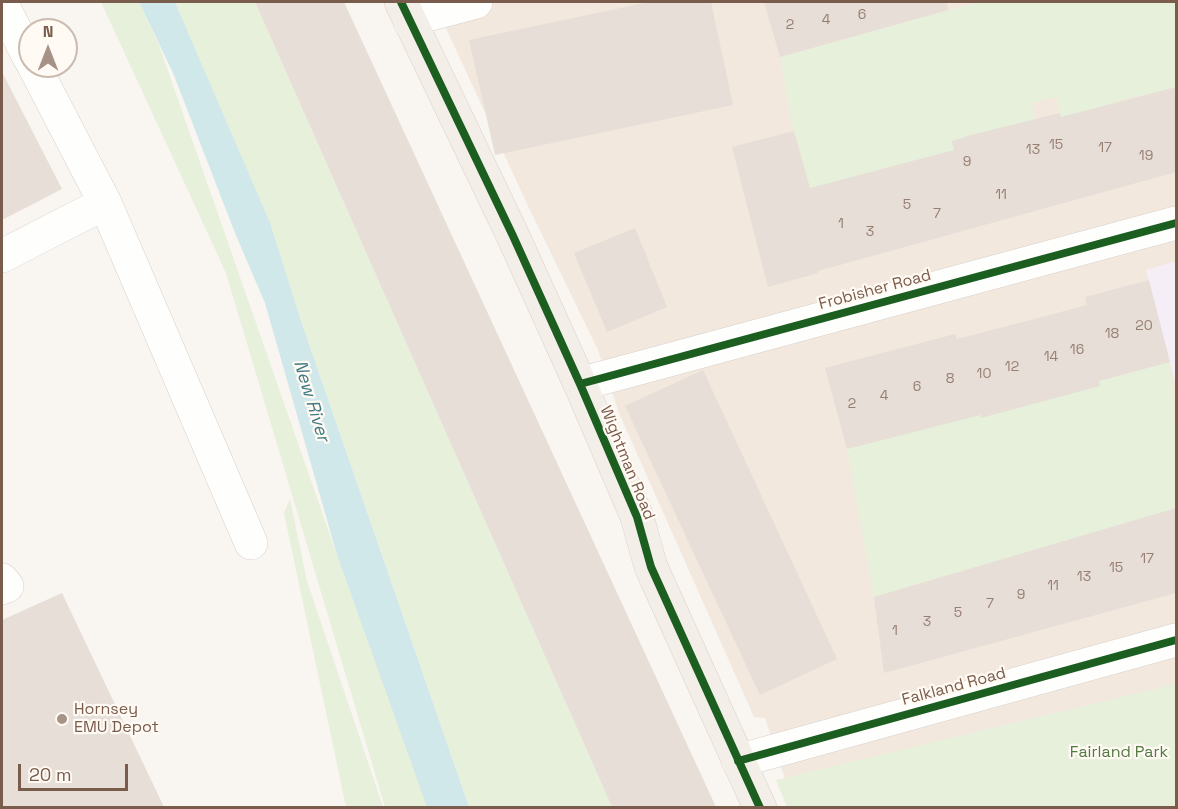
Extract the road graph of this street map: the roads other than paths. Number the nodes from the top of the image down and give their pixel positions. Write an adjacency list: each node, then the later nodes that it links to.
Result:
1 (476, 2): 3 (street)
2 (2, 4): 4 (street)
3 (405, 12): 9 (main road, Wightman Road)
4 (18, 35)
5 (40, 78): 6 (street)
6 (105, 203): 8 (street); 10 (street)
7 (1176, 224): 9 (street, Frobisher Road)
8 (2, 256)
9 (580, 384): 14 (main road, Wightman Road)
10 (250, 543)
11 (2, 580): 12 (street)
12 (2, 588)
13 (1176, 639): 14 (street, Falkland Road)
14 (738, 761): 15 (main road, Wightman Road)
15 (760, 807)

